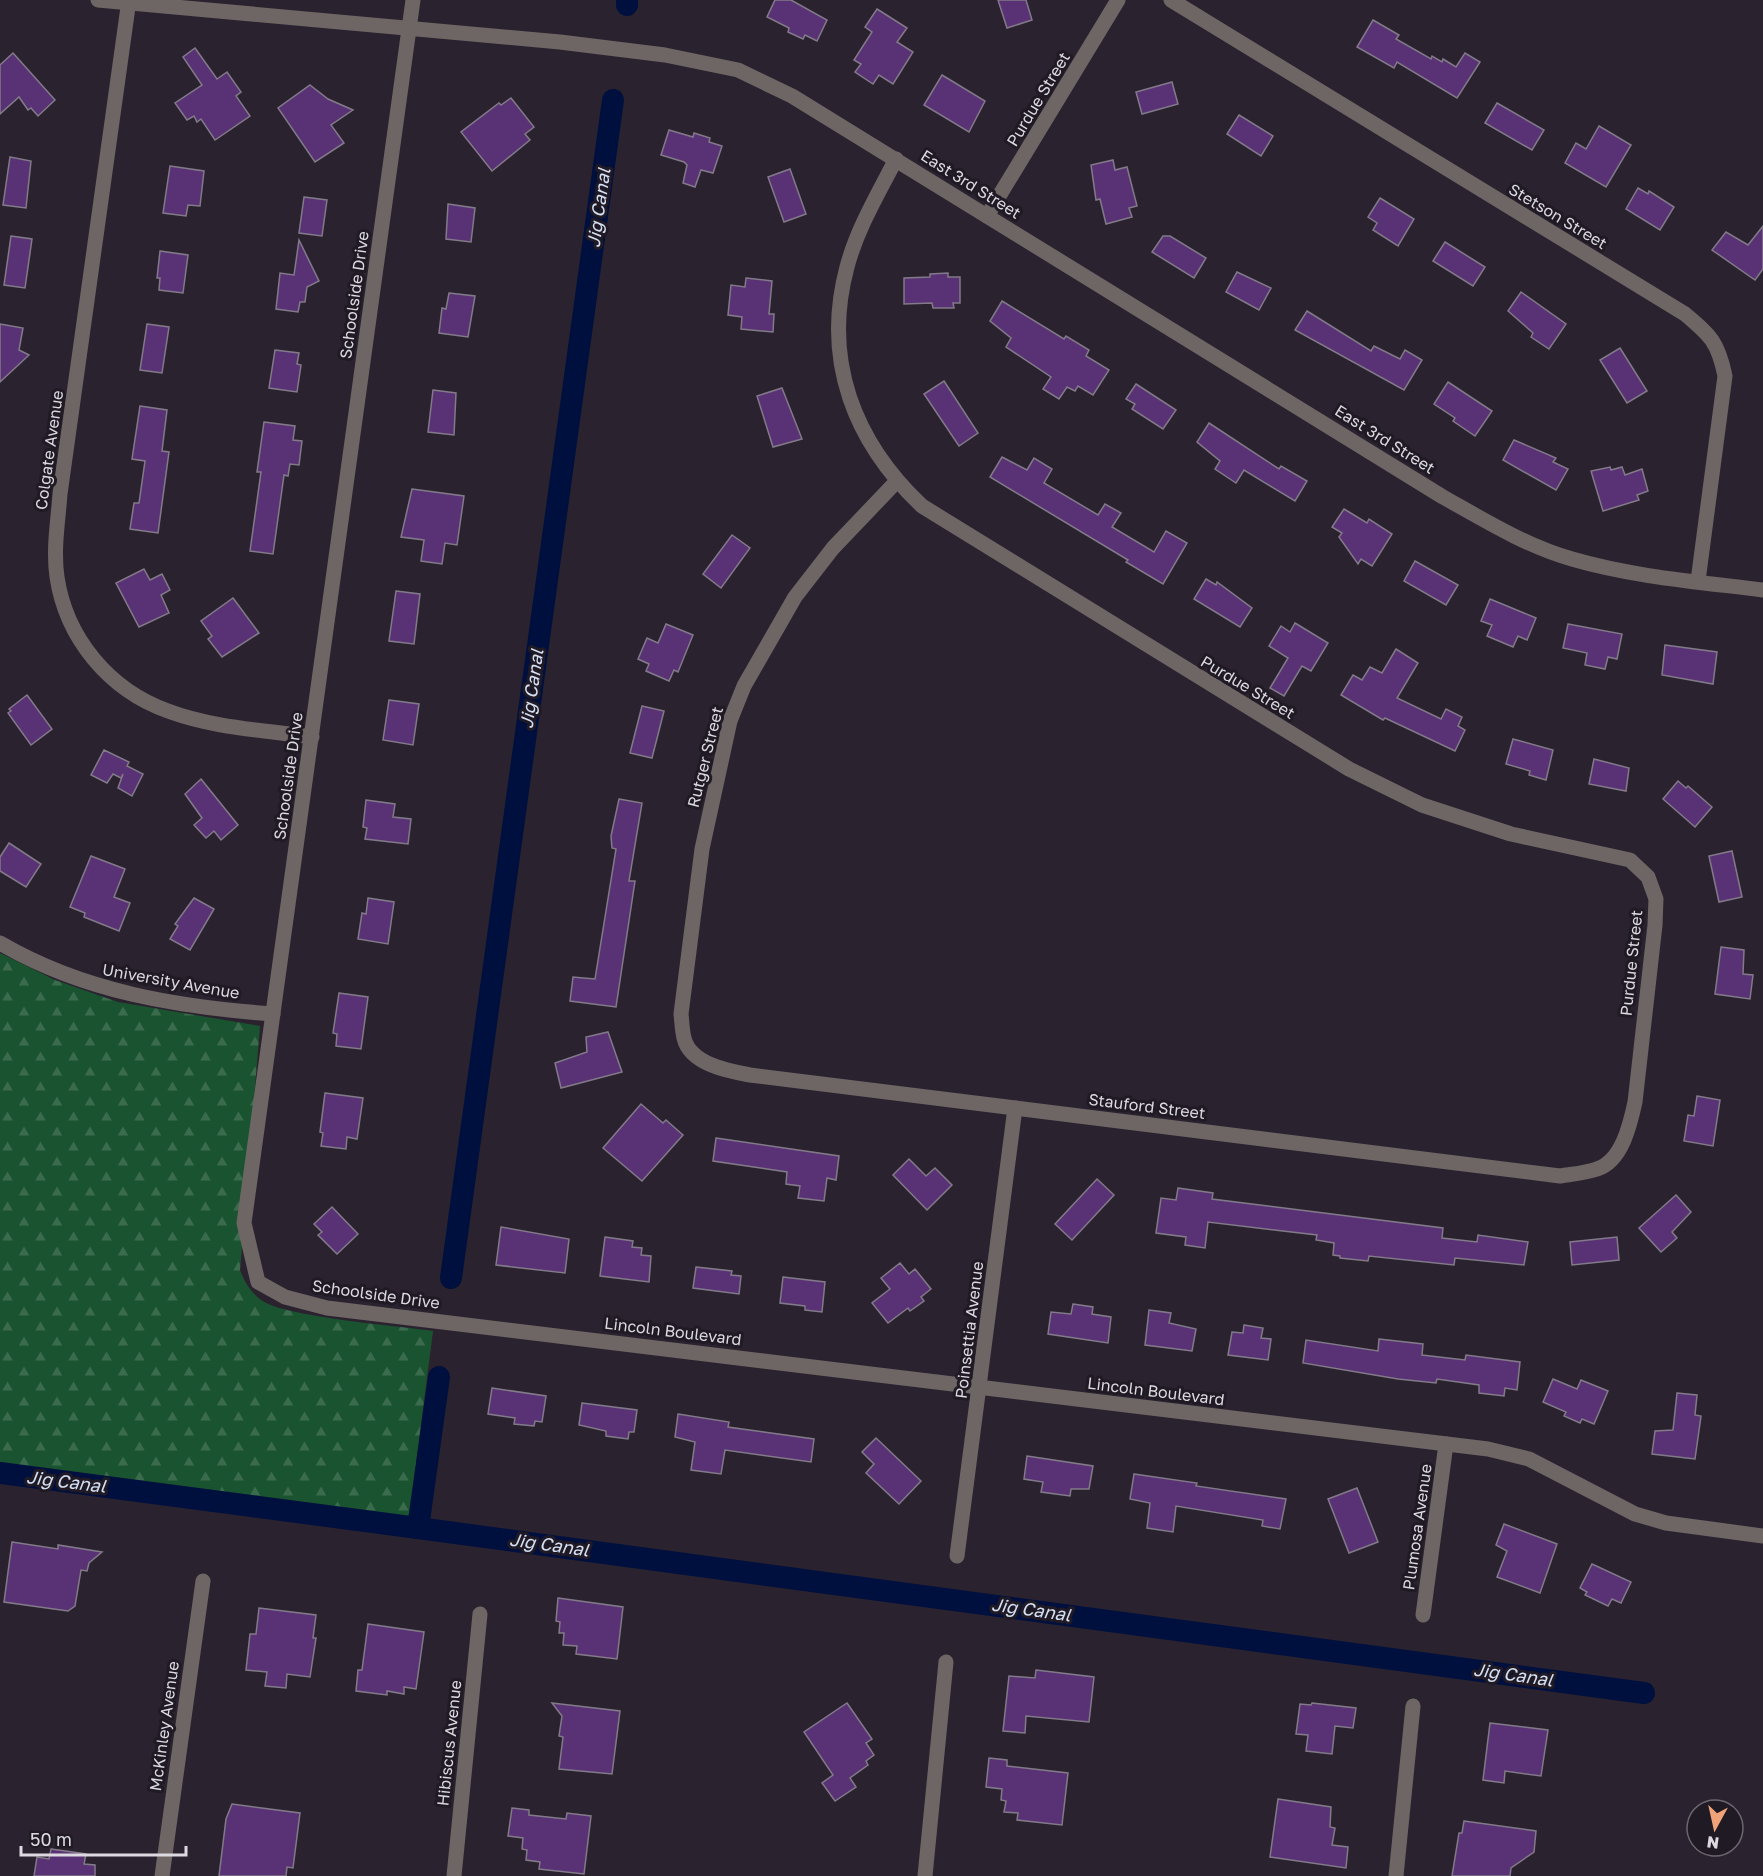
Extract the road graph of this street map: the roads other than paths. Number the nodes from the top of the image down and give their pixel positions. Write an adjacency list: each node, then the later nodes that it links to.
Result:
1 (98, 0): 5 (street, East 3rd Street)
2 (413, 0): 6 (street, Schoolside Drive)
3 (1118, 0): 8 (street, Purdue Street)
4 (1171, 0): 10 (street, Stetson Street)
5 (129, 2): 6 (street, East 3rd Street); 12 (street, Colgate Avenue)
6 (410, 28): 7 (street, East 3rd Street); 12 (street, Schoolside Drive)
7 (896, 159): 8 (street, East 3rd Street); 9 (street, Purdue Street)
8 (987, 216): 10 (street, East 3rd Street)
9 (896, 482): 15 (street, Rutger Street); 17 (street, Purdue Street)
10 (1698, 582): 11 (street, East 3rd Street)
11 (1763, 590)
12 (312, 737): 14 (street, Schoolside Drive)
13 (0, 943): 14 (street, University Avenue)
14 (273, 1014): 18 (street, Schoolside Drive)
15 (695, 1053): 16 (street, Stauford Street)
16 (1015, 1108): 17 (street, Stauford Street); 19 (street, Poinsettia Avenue)
17 (1599, 1169)
18 (529, 1332): 19 (street, Lincoln Boulevard)
19 (981, 1387): 20 (street, Lincoln Boulevard); 22 (street, Poinsettia Avenue)
20 (1446, 1444): 21 (street, Lincoln Boulevard); 25 (street, Plumosa Avenue)
21 (1763, 1536)
22 (957, 1556)
23 (202, 1581): 28 (street, McKinley Avenue)
24 (480, 1614): 29 (street, Hibiscus Avenue)
25 (1422, 1615)
26 (946, 1662): 30 (street)
27 (1413, 1706): 31 (street)
28 (162, 1876)
29 (454, 1876)
30 (926, 1876)
31 (1396, 1876)

